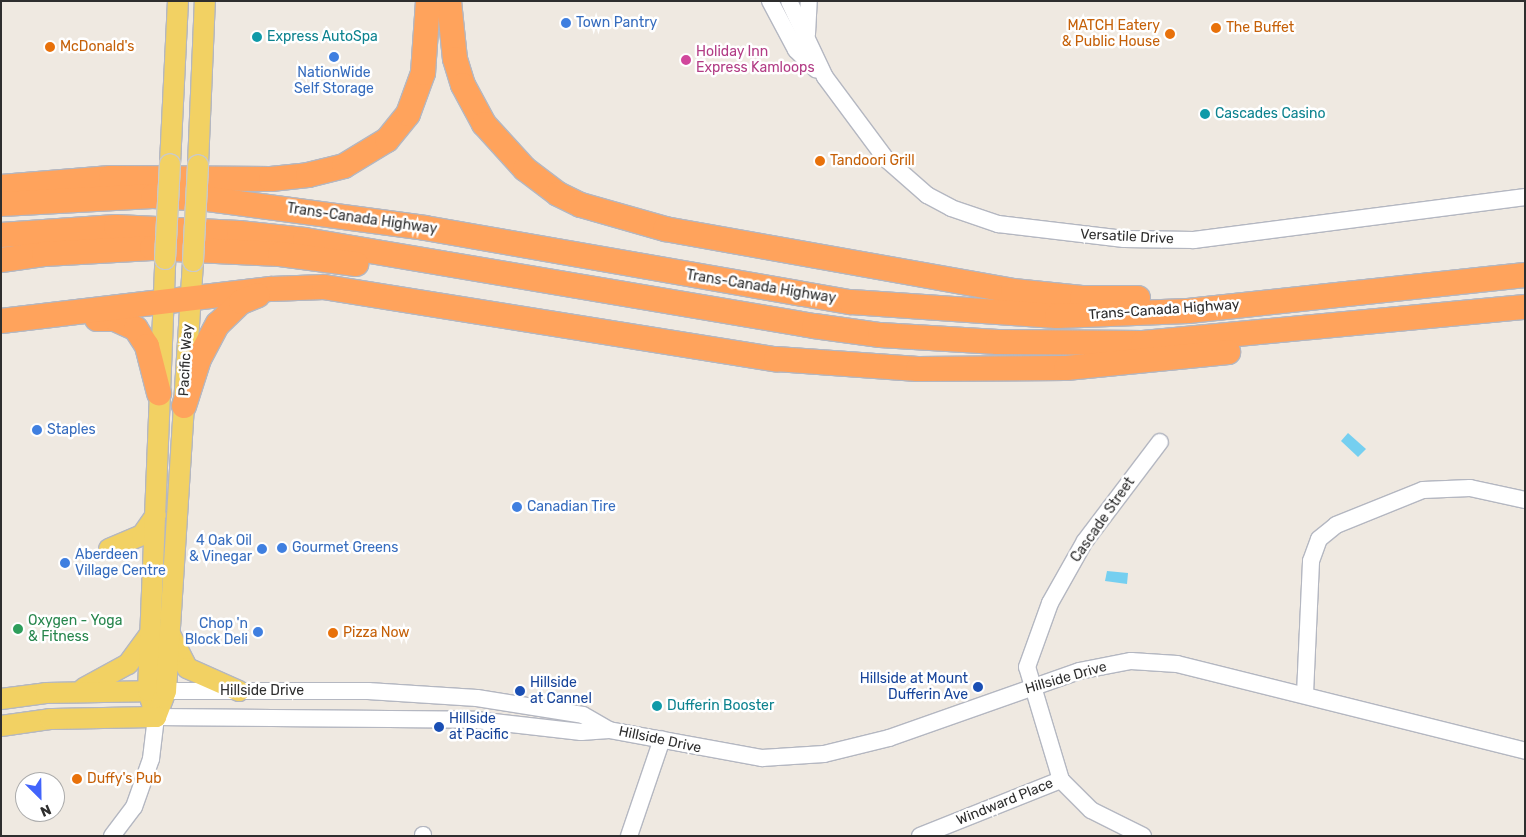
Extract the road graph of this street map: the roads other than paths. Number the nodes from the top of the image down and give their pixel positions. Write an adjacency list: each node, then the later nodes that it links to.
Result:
1 (178, 1): 19 (main road, Pacific Way, bridge)
2 (205, 1): 18 (main road, Pacific Way, bridge)
3 (428, 1): 10 (highway)
4 (449, 1): 20 (highway)
5 (770, 1): 9 (street)
6 (790, 1): 8 (street, Versatile Drive)
7 (809, 1): 8 (street, Versatile Drive)
8 (808, 44): 9 (street, Versatile Drive)
9 (826, 77): 11 (street, Versatile Drive)
10 (1, 187)
11 (1525, 197)
12 (1, 204): 20 (highway, Trans-Canada Highway)
13 (1, 235): 15 (highway, Trans-Canada Highway)
14 (1, 260): 15 (highway)
15 (452, 264): 23 (highway, Trans-Canada Highway)
16 (1525, 275): 20 (highway, Trans-Canada Highway)
17 (271, 289): 18 (highway); 23 (highway); 25 (highway)
18 (190, 299): 19 (highway); 25 (main road, Pacific Way)
19 (163, 304): 22 (highway); 24 (main road, Pacific Way)
20 (1262, 304)
21 (1525, 307): 23 (highway, Trans-Canada Highway)
22 (11, 321): 24 (highway)
23 (1343, 326)
24 (160, 393): 28 (main road, Pacific Way)
25 (184, 406): 30 (main road, Pacific Way)
26 (1160, 442): 31 (street, Cascade Street)
27 (1525, 500): 35 (street)
28 (157, 513): 29 (main road, Pacific Way); 29 (main road)
29 (154, 578): 30 (main road, Pacific Way)
30 (160, 631): 32 (main road); 33 (main road, Pacific Way); 34 (main road)
31 (1032, 687): 35 (street, Hillside Drive); 40 (street, Hillside Drive); 42 (street, Cascade Street)
32 (77, 691): 33 (main road, Hillside Drive); 36 (main road, Hillside Drive)
33 (157, 691): 34 (street, Hillside Drive); 37 (main road, Pacific Way)
34 (239, 692): 39 (street, Hillside Drive)
35 (1305, 694): 41 (street, Hillside Drive)
36 (1, 699)
37 (156, 717): 38 (main road, Hillside Drive); 39 (street, Hillside Drive); 43 (street, Pacific Way)
38 (1, 726)
39 (609, 730): 40 (street, Hillside Drive)
40 (662, 739): 44 (street)
41 (1525, 751)
42 (1061, 780): 45 (street, Windward Place); 46 (street)
43 (112, 836)
44 (629, 836)
45 (920, 836)
46 (1143, 836)

